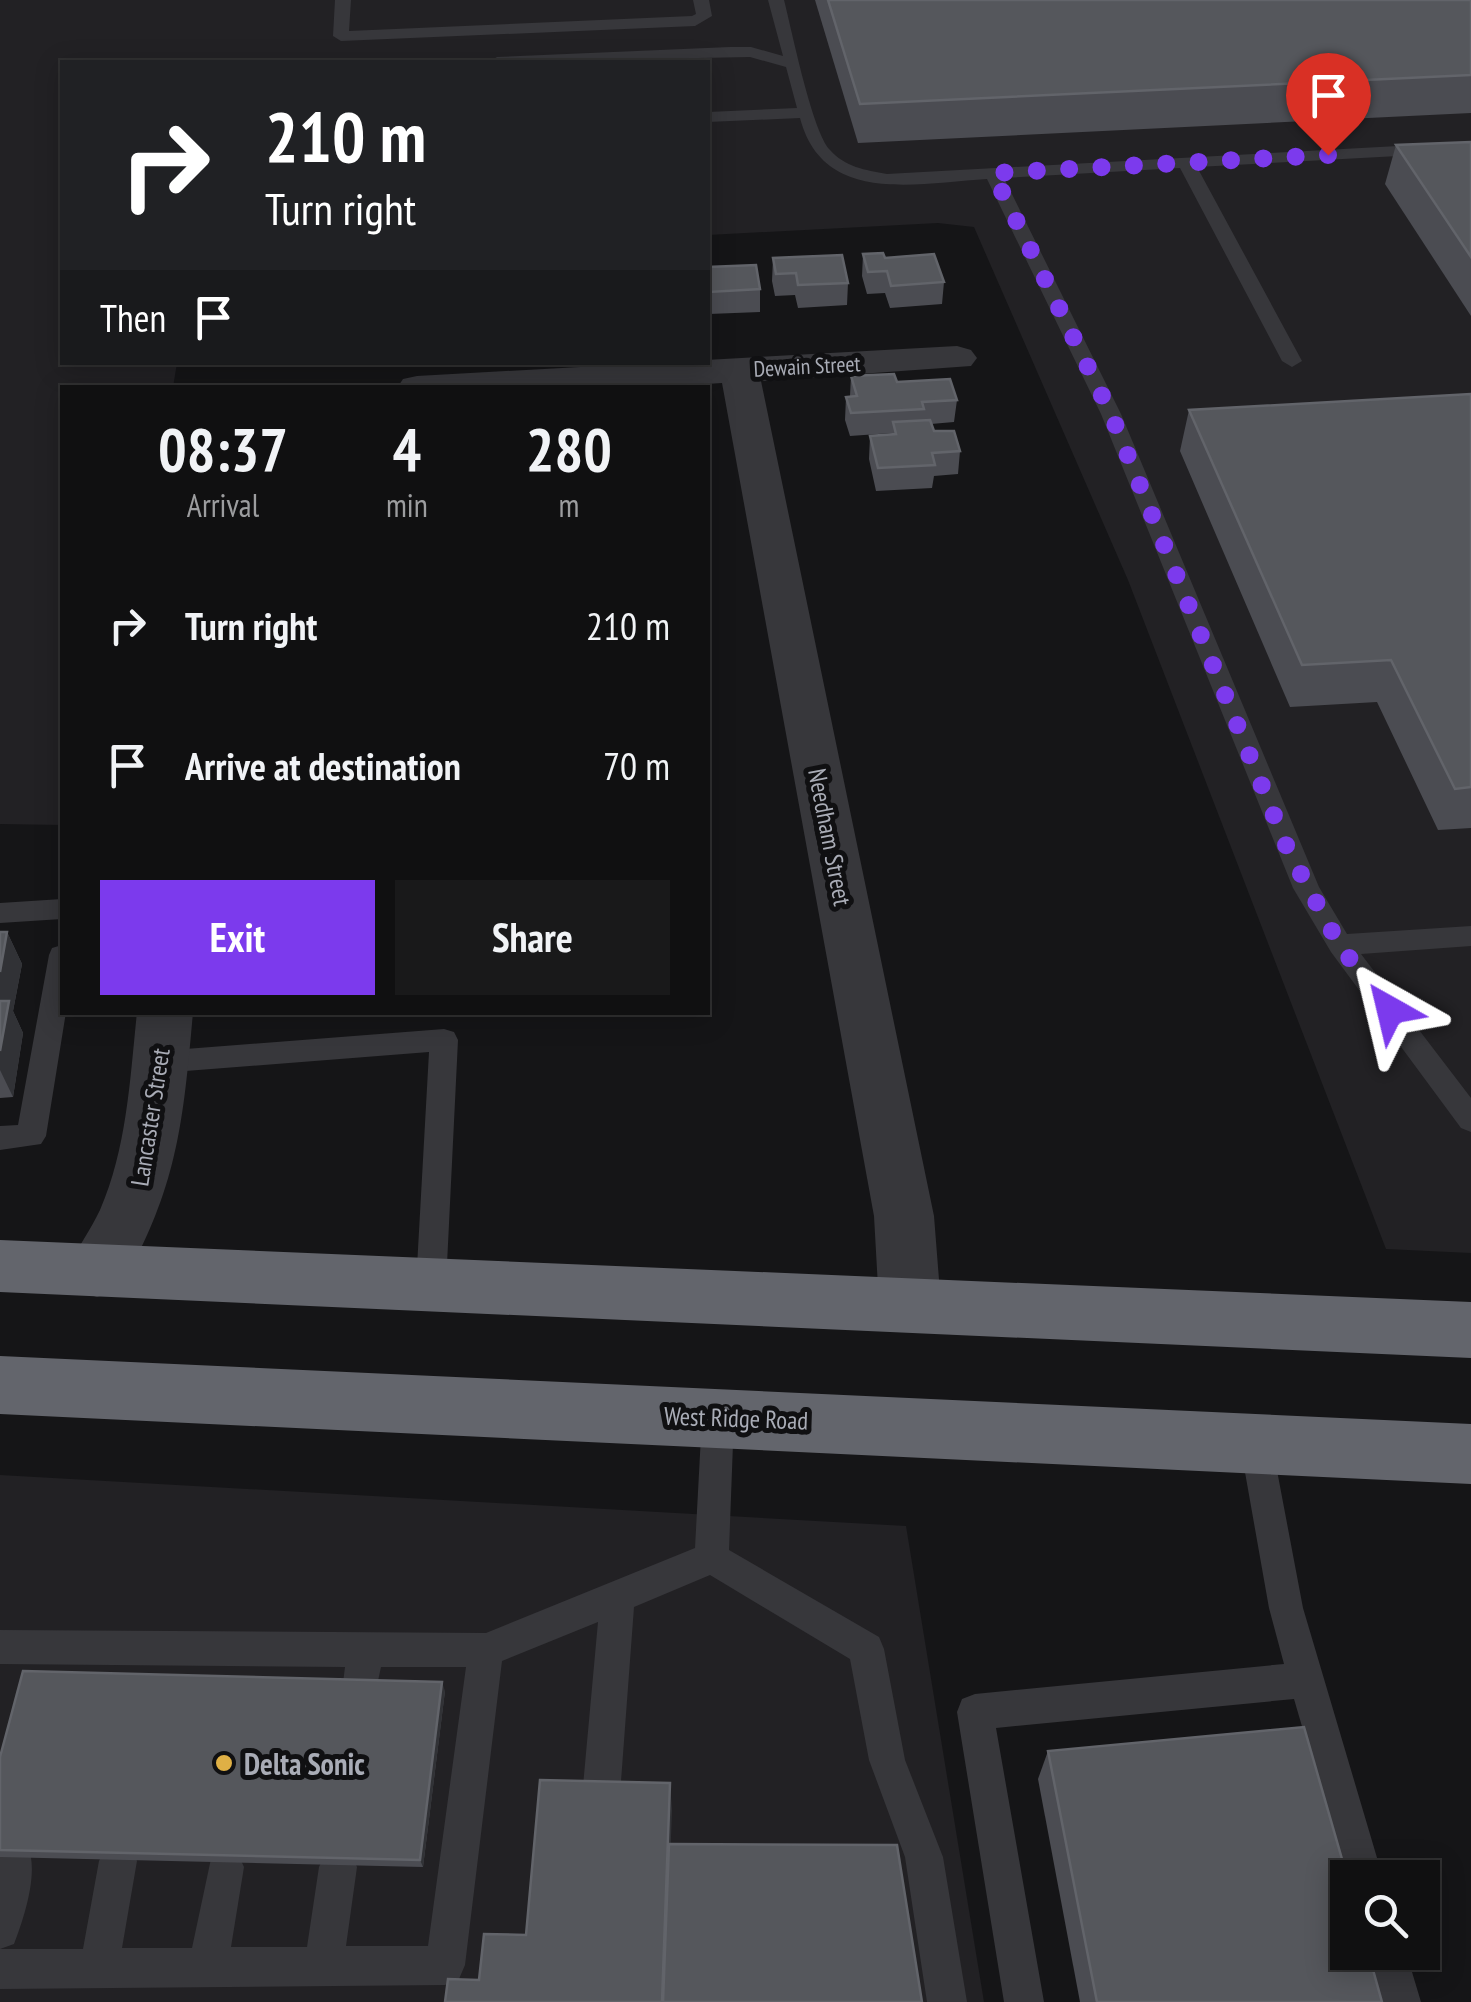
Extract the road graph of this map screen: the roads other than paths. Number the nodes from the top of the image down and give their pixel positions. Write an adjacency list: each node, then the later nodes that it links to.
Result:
1 (342, 0): 2 (lane)
2 (700, 0)
3 (776, 0): 5 (lane)
4 (544, 60): 5 (lane)
5 (794, 64): 6 (lane)
6 (806, 112): 7 (lane); 10 (lane)
7 (710, 117)
8 (1471, 147): 9 (lane)
9 (1185, 162): 10 (lane); 12 (lane)
10 (993, 173): 18 (lane)
11 (957, 358): 13 (street, Dewain Street)
12 (1292, 361)
13 (739, 370): 14 (street, Dewain Street); 26 (street, Needham Street)
14 (471, 385)
15 (60, 909): 16 (lane)
16 (0, 913)
17 (1471, 936): 18 (lane)
18 (1340, 946): 21 (lane)
19 (60, 974): 22 (lane)
20 (163, 1037): 24 (street, Lancaster Street); 25 (lane)
21 (1471, 1120)
22 (0, 1138)
23 (0, 1266): 24 (highway)
24 (97, 1271): 25 (highway)
25 (431, 1284): 26 (highway)
26 (910, 1305): 27 (highway)
27 (1471, 1330)
28 (0, 1385): 29 (highway, West Ridge Road)
29 (718, 1417): 30 (highway, West Ridge Road); 32 (lane)
30 (1256, 1444): 31 (highway, West Ridge Road); 39 (lane)
31 (1471, 1454)
32 (712, 1558): 33 (lane); 55 (lane)
33 (616, 1598): 38 (lane); 43 (lane)
34 (0, 1647): 35 (lane)
35 (156, 1648): 36 (lane); 40 (lane)
36 (258, 1649): 37 (lane); 41 (lane)
37 (364, 1649): 38 (lane); 42 (lane)
38 (486, 1650): 51 (lane)
39 (1306, 1680): 45 (lane); 56 (lane)
40 (150, 1685)
41 (251, 1688)
42 (360, 1691)
43 (600, 1808)
44 (15, 1860): 49 (lane)
45 (1359, 1860)
46 (118, 1861): 52 (lane)
47 (225, 1867): 50 (lane)
48 (338, 1868): 51 (lane)
49 (0, 1930)
50 (208, 1967): 51 (lane); 52 (lane)
51 (324, 1967)
52 (99, 1968): 53 (lane)
53 (0, 1969)
54 (1391, 1970): 57 (lane)
55 (947, 2002)
56 (1024, 2002)
57 (1401, 2002)

